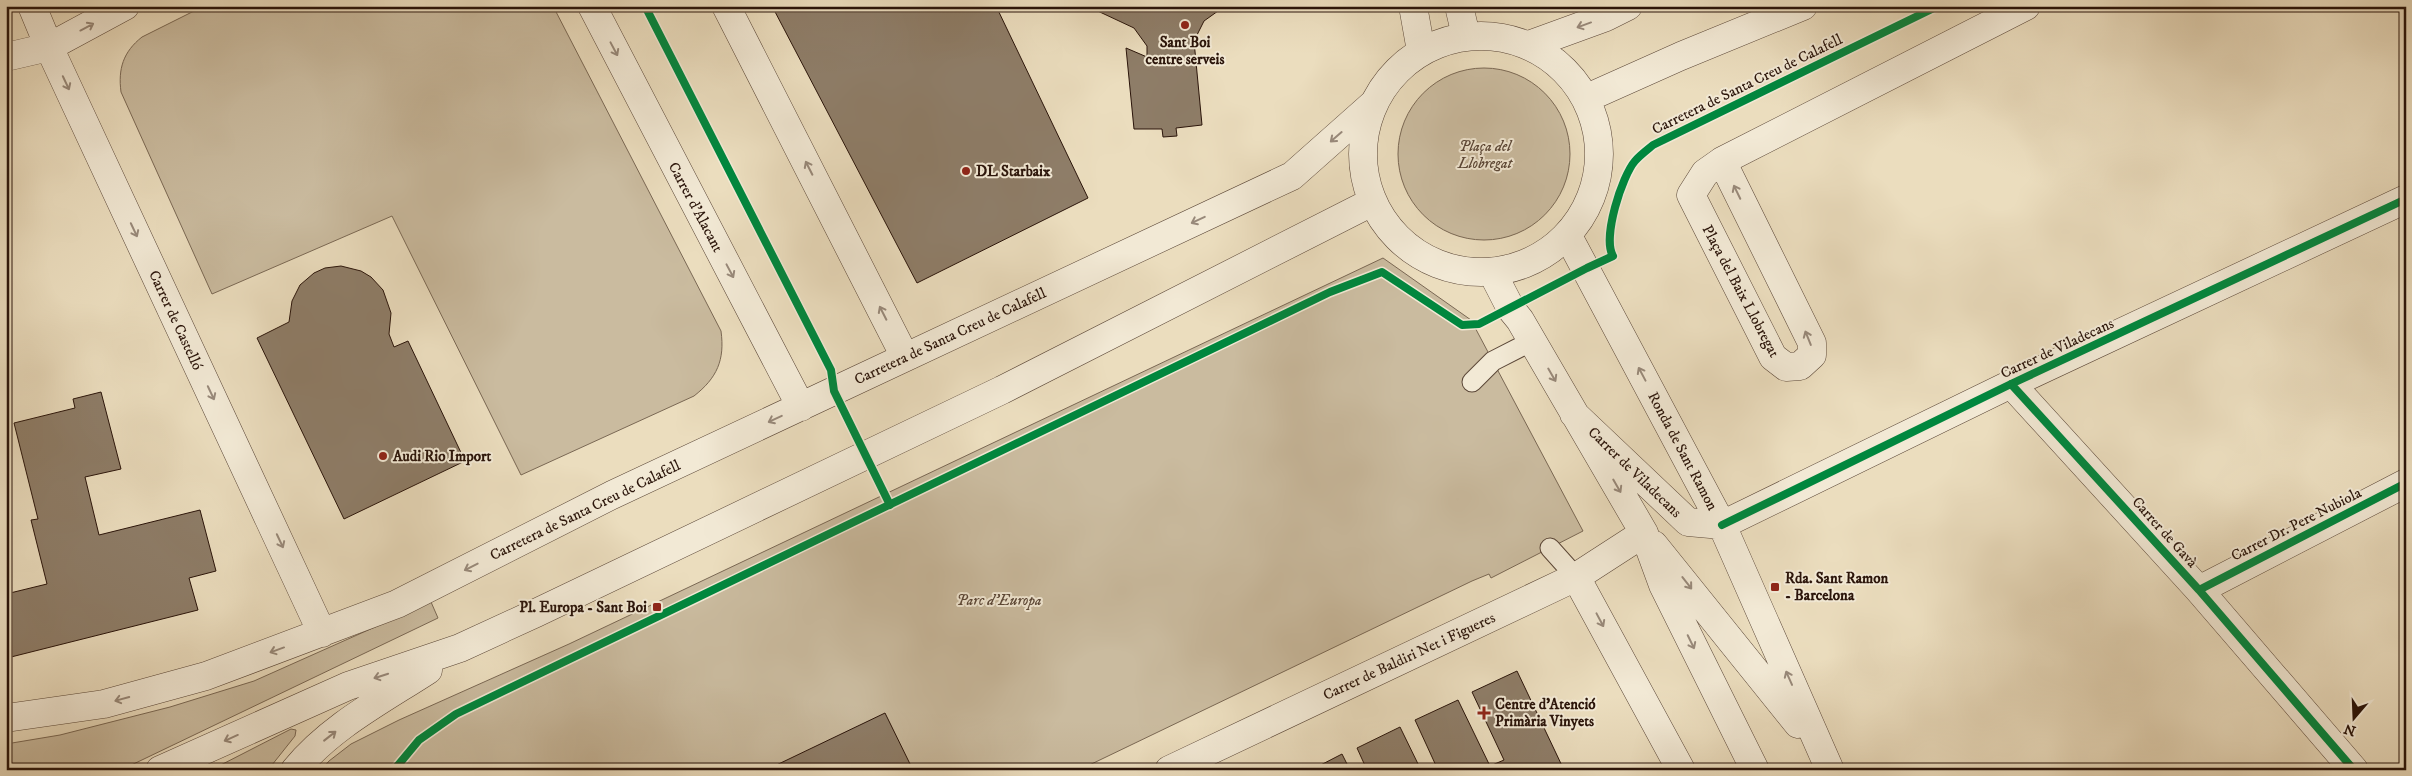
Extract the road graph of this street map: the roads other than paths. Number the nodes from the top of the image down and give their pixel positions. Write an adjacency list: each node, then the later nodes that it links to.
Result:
1 (32, 6): 12 (street, Carrer de Castelló)
2 (125, 6): 12 (street, one-way to 2)
3 (592, 6): 26 (street, Carrer d'Alacant, one-way to 26)
4 (726, 6): 23 (street, one-way to 4)
5 (1413, 6): 13 (street)
6 (1459, 6): 10 (street)
7 (1628, 6): 11 (street, one-way to 11)
8 (1803, 6): 15 (street)
9 (2026, 6): 17 (street)
10 (1466, 36): 11 (street); 13 (street)
11 (1529, 45): 15 (street)
12 (49, 47): 14 (street); 34 (street, Carrer de Castelló, one-way to 34)
13 (1421, 51): 16 (street)
14 (6, 57)
15 (1586, 98): 20 (street)
16 (1372, 105): 19 (street); 23 (street, Carretera de Santa Creu de Calafell, one-way to 23)
17 (1722, 161): 17 (street, Plaça del Baix Llobregat, one-way to 17)
18 (2406, 199): 25 (street, Carrer de Viladecans)
19 (1372, 202): 21 (street); 35 (street)
20 (1568, 236): 21 (street); 29 (street, Ronda de Sant Ramon, one-way to 20)
21 (1492, 272): 22 (street, Ronda de Sant Ramon)
22 (1532, 341): 24 (lane); 27 (street, Ronda de Sant Ramon, one-way to 27)
23 (906, 356): 26 (street, Carretera de Santa Creu de Calafell)
24 (1472, 382)
25 (2011, 384): 29 (street, Carrer de Viladecans); 33 (street, Carrer de Gavà)
26 (801, 407): 34 (street, Carretera de Santa Creu de Calafell, one-way to 34)
27 (1574, 414): 29 (street, Carrer de Viladecans); 30 (street, Ronda de Sant Ramon, one-way to 30)
28 (2406, 483): 33 (street, Carrer Dr. Pere Nubiola)
29 (1722, 525): 37 (street, Ronda de Sant Ramon, one-way to 29)
30 (1644, 533): 32 (street, Carrer de Baldiri Net i Figueres); 37 (street, Ronda de Sant Ramon, one-way to 37); 42 (street, Ronda de Sant Ramon, one-way to 42)
31 (1550, 548): 32 (lane)
32 (1576, 577): 40 (street, Carrer de Baldiri Net i Figueres); 41 (street, one-way to 41)
33 (2199, 590): 43 (street, Carrer de Gavà)
34 (322, 633): 36 (street, Carretera de Santa Creu de Calafell, one-way to 36)
35 (460, 648): 38 (street, one-way to 38); 39 (street, one-way to 35)
36 (6, 718)
37 (1826, 762)
38 (160, 770)
39 (295, 770)
40 (1169, 770)
41 (1681, 770)
42 (1755, 770)
43 (2354, 770)

